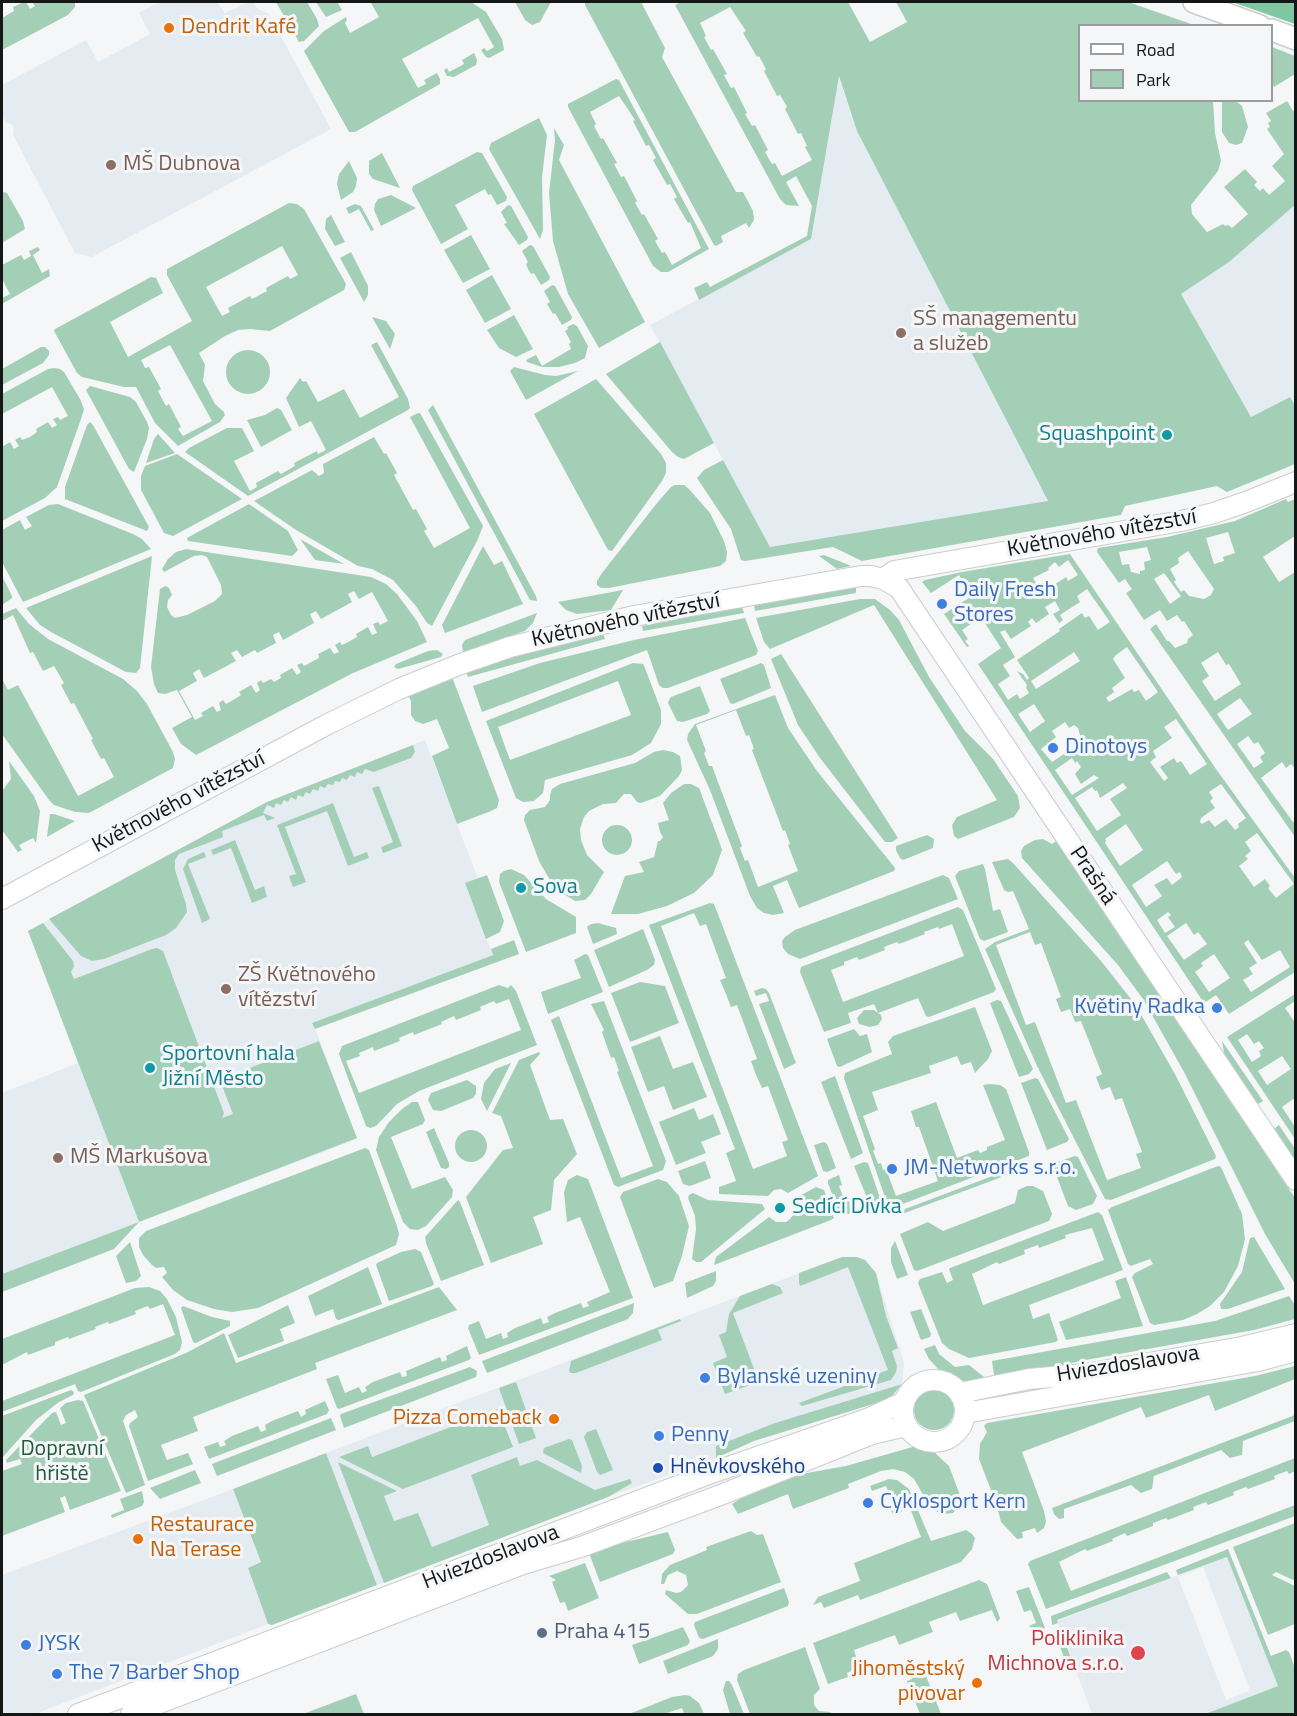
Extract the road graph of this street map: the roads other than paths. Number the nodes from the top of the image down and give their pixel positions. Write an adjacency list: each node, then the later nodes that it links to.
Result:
1 (1194, 2): 2 (main road)
2 (1254, 24)
3 (1273, 30): 4 (main road)
4 (1296, 39)
5 (1296, 482): 6 (street, Květnového vítězství)
6 (883, 579): 7 (street, Květnového vítězství); 8 (street, Prašná)
7 (2, 899)
8 (1296, 1180)
9 (1296, 1334): 11 (street, Hviezdoslavova)
10 (1296, 1351): 13 (street, Hviezdoslavova)
11 (960, 1394): 12 (street, Hviezdoslavova); 13 (street)
12 (904, 1402): 14 (street); 15 (street, Hviezdoslavova)
13 (965, 1413): 14 (street)
14 (906, 1426): 16 (street, Hviezdoslavova)
15 (78, 1714)
16 (131, 1714)

